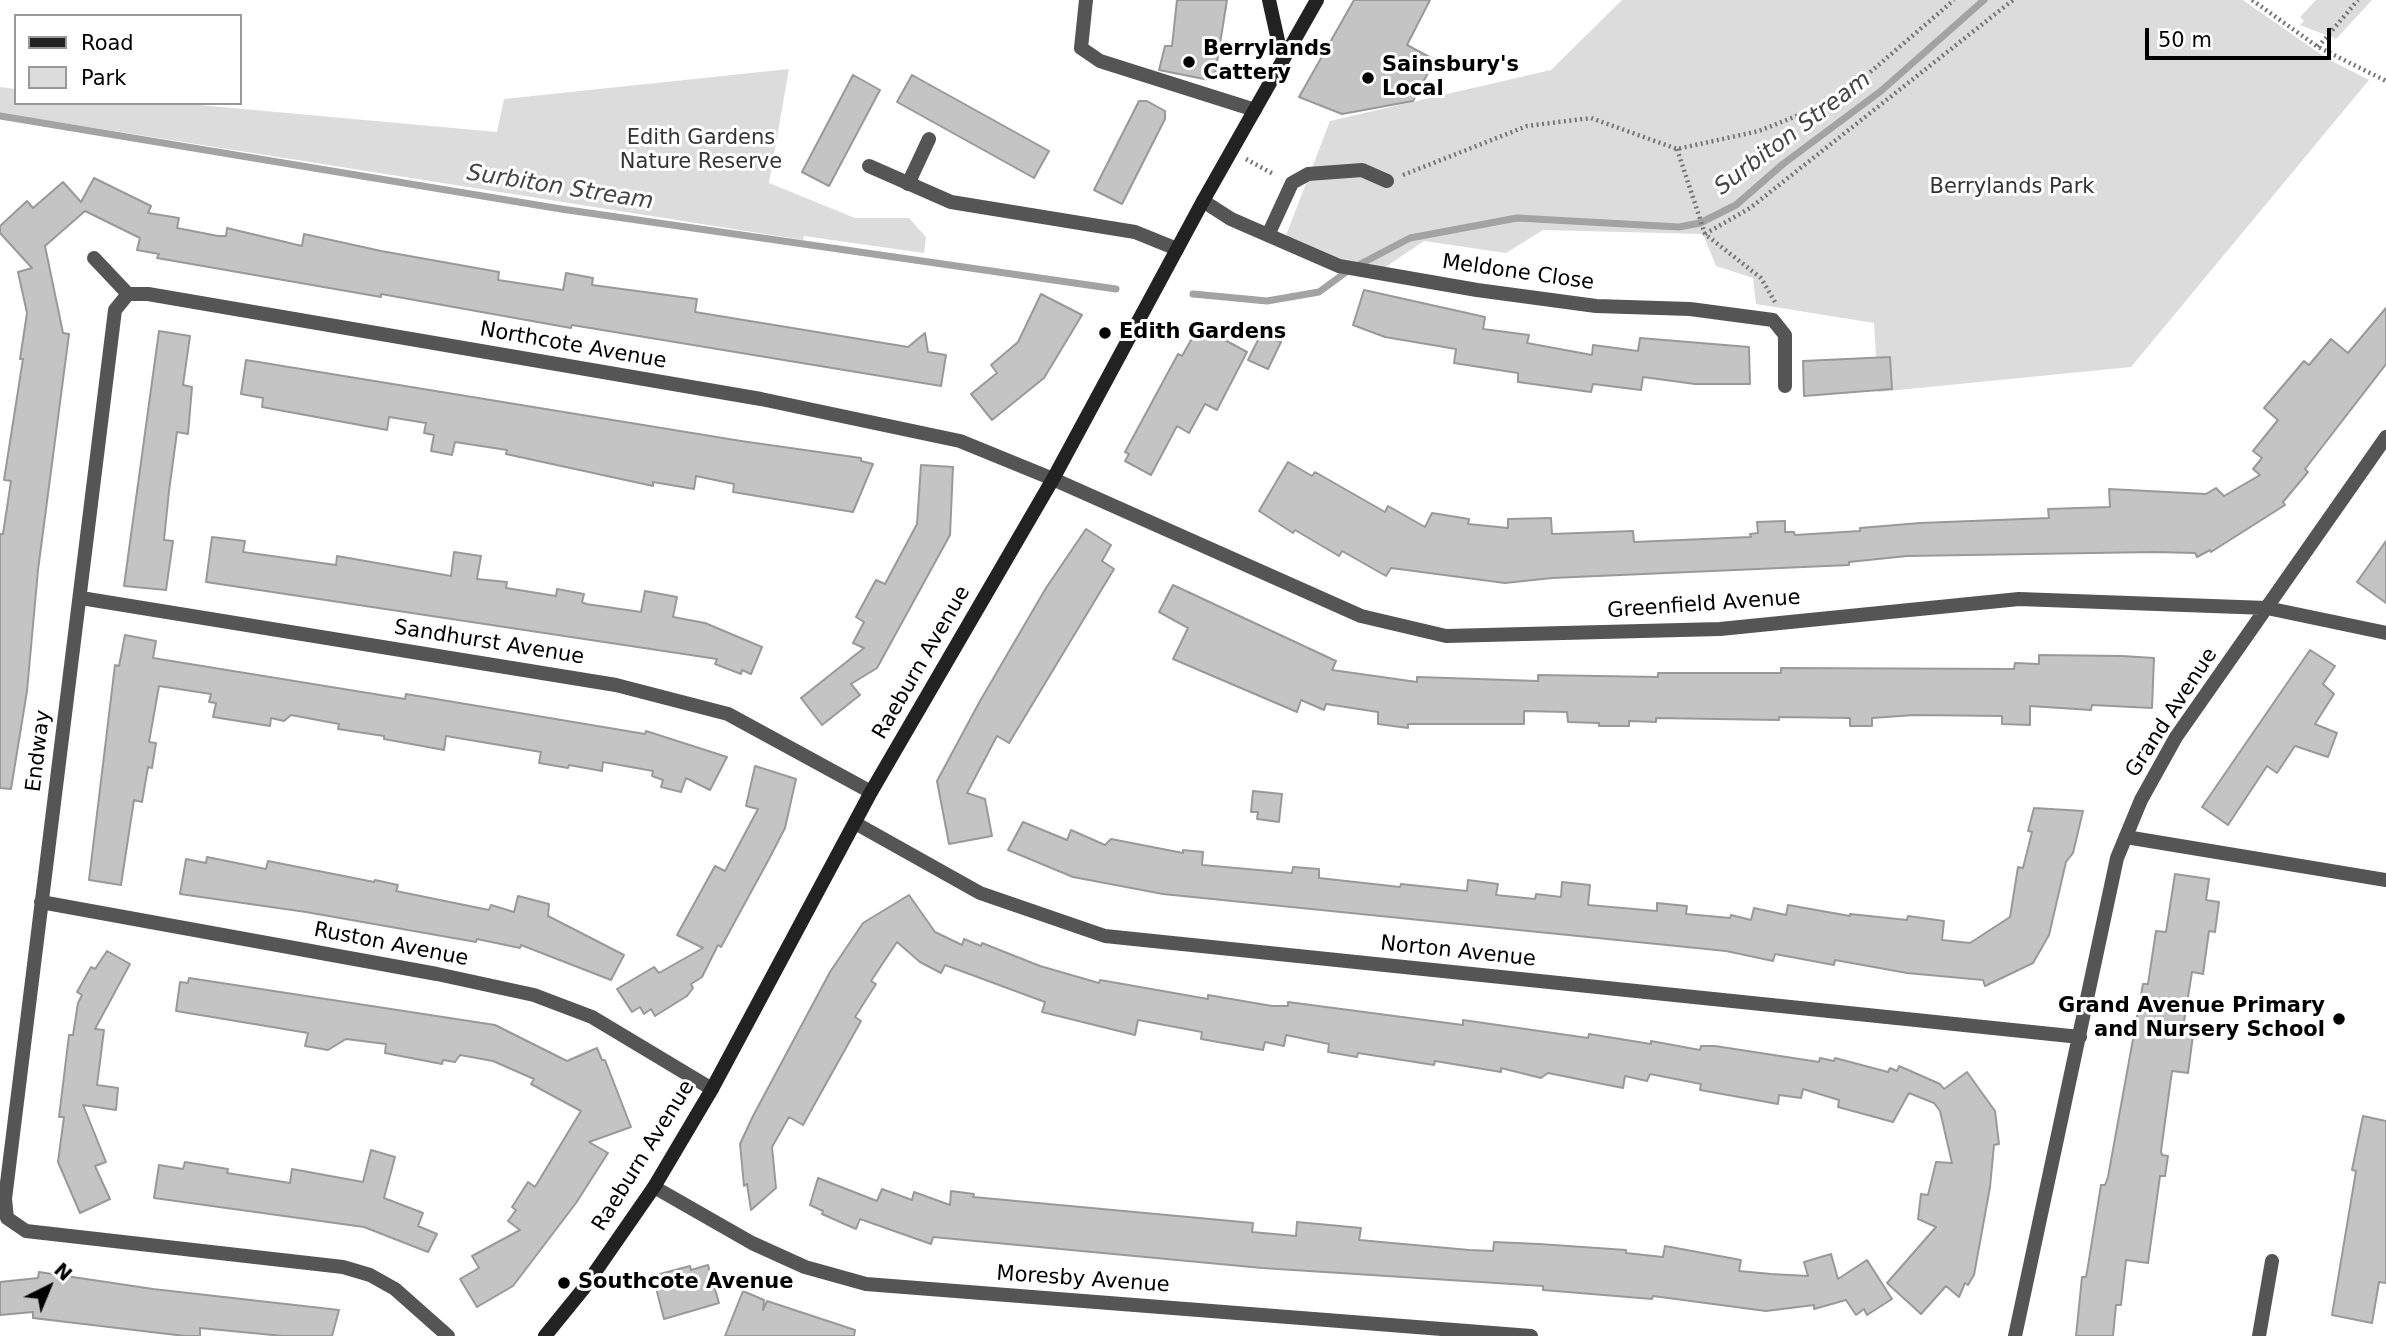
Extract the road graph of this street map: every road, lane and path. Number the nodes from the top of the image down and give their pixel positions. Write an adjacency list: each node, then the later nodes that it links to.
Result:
1 (1086, 0): 11 (street)
2 (1269, 0): 9 (street)
3 (1317, 0): 9 (street, Raeburn Avenue)
4 (1954, 0): 13 (path)
5 (2013, 0): 20 (path)
6 (2252, 0): 8 (path)
7 (2358, 0): 8 (path)
8 (2318, 47): 10 (path)
9 (1290, 49): 11 (street, Raeburn Avenue)
10 (2386, 81)
11 (1255, 110): 14 (street, Raeburn Avenue)
12 (929, 139): 18 (street)
13 (1677, 149): 16 (path); 20 (path)
14 (1233, 152): 17 (path); 19 (street, Raeburn Avenue)
15 (869, 166): 18 (street)
16 (1387, 181): 17 (street)
17 (1292, 183): 21 (street)
18 (908, 184): 22 (street)
19 (1203, 201): 21 (street, Meldone Close); 22 (street, Raeburn Avenue)
20 (1705, 234): 25 (path)
21 (1268, 235): 25 (street, Meldone Close)
22 (1177, 249): 28 (street, Raeburn Avenue)
23 (94, 258): 24 (street)
24 (128, 294): 28 (street, Northcote Avenue); 29 (street, Endway)
25 (1773, 320): 26 (street)
26 (1785, 386)
27 (2386, 438): 30 (street, Grand Avenue)
28 (1053, 479): 30 (street, Greenfield Avenue); 32 (street, Raeburn Avenue)
29 (81, 598): 32 (street, Sandhurst Avenue); 36 (street, Endway)
30 (2267, 608): 31 (street, Greenfield Avenue); 34 (street, Grand Avenue)
31 (2386, 633)
32 (871, 792): 33 (street, Raeburn Avenue)
33 (855, 823): 37 (street, Norton Avenue); 38 (street, Raeburn Avenue)
34 (2126, 836): 35 (street); 37 (street, Grand Avenue)
35 (2386, 880)
36 (41, 902): 38 (street, Ruston Avenue); 40 (street, Endway)
37 (2080, 1037): 45 (street, Grand Avenue)
38 (712, 1089): 39 (street, Raeburn Avenue)
39 (654, 1187): 43 (street, Raeburn Avenue); 44 (street, Moresby Avenue)
40 (3, 1220): 42 (street)
41 (2272, 1261): 46 (street)
42 (448, 1336)
43 (545, 1336)
44 (1531, 1336)
45 (2015, 1336)
46 (2259, 1336)

